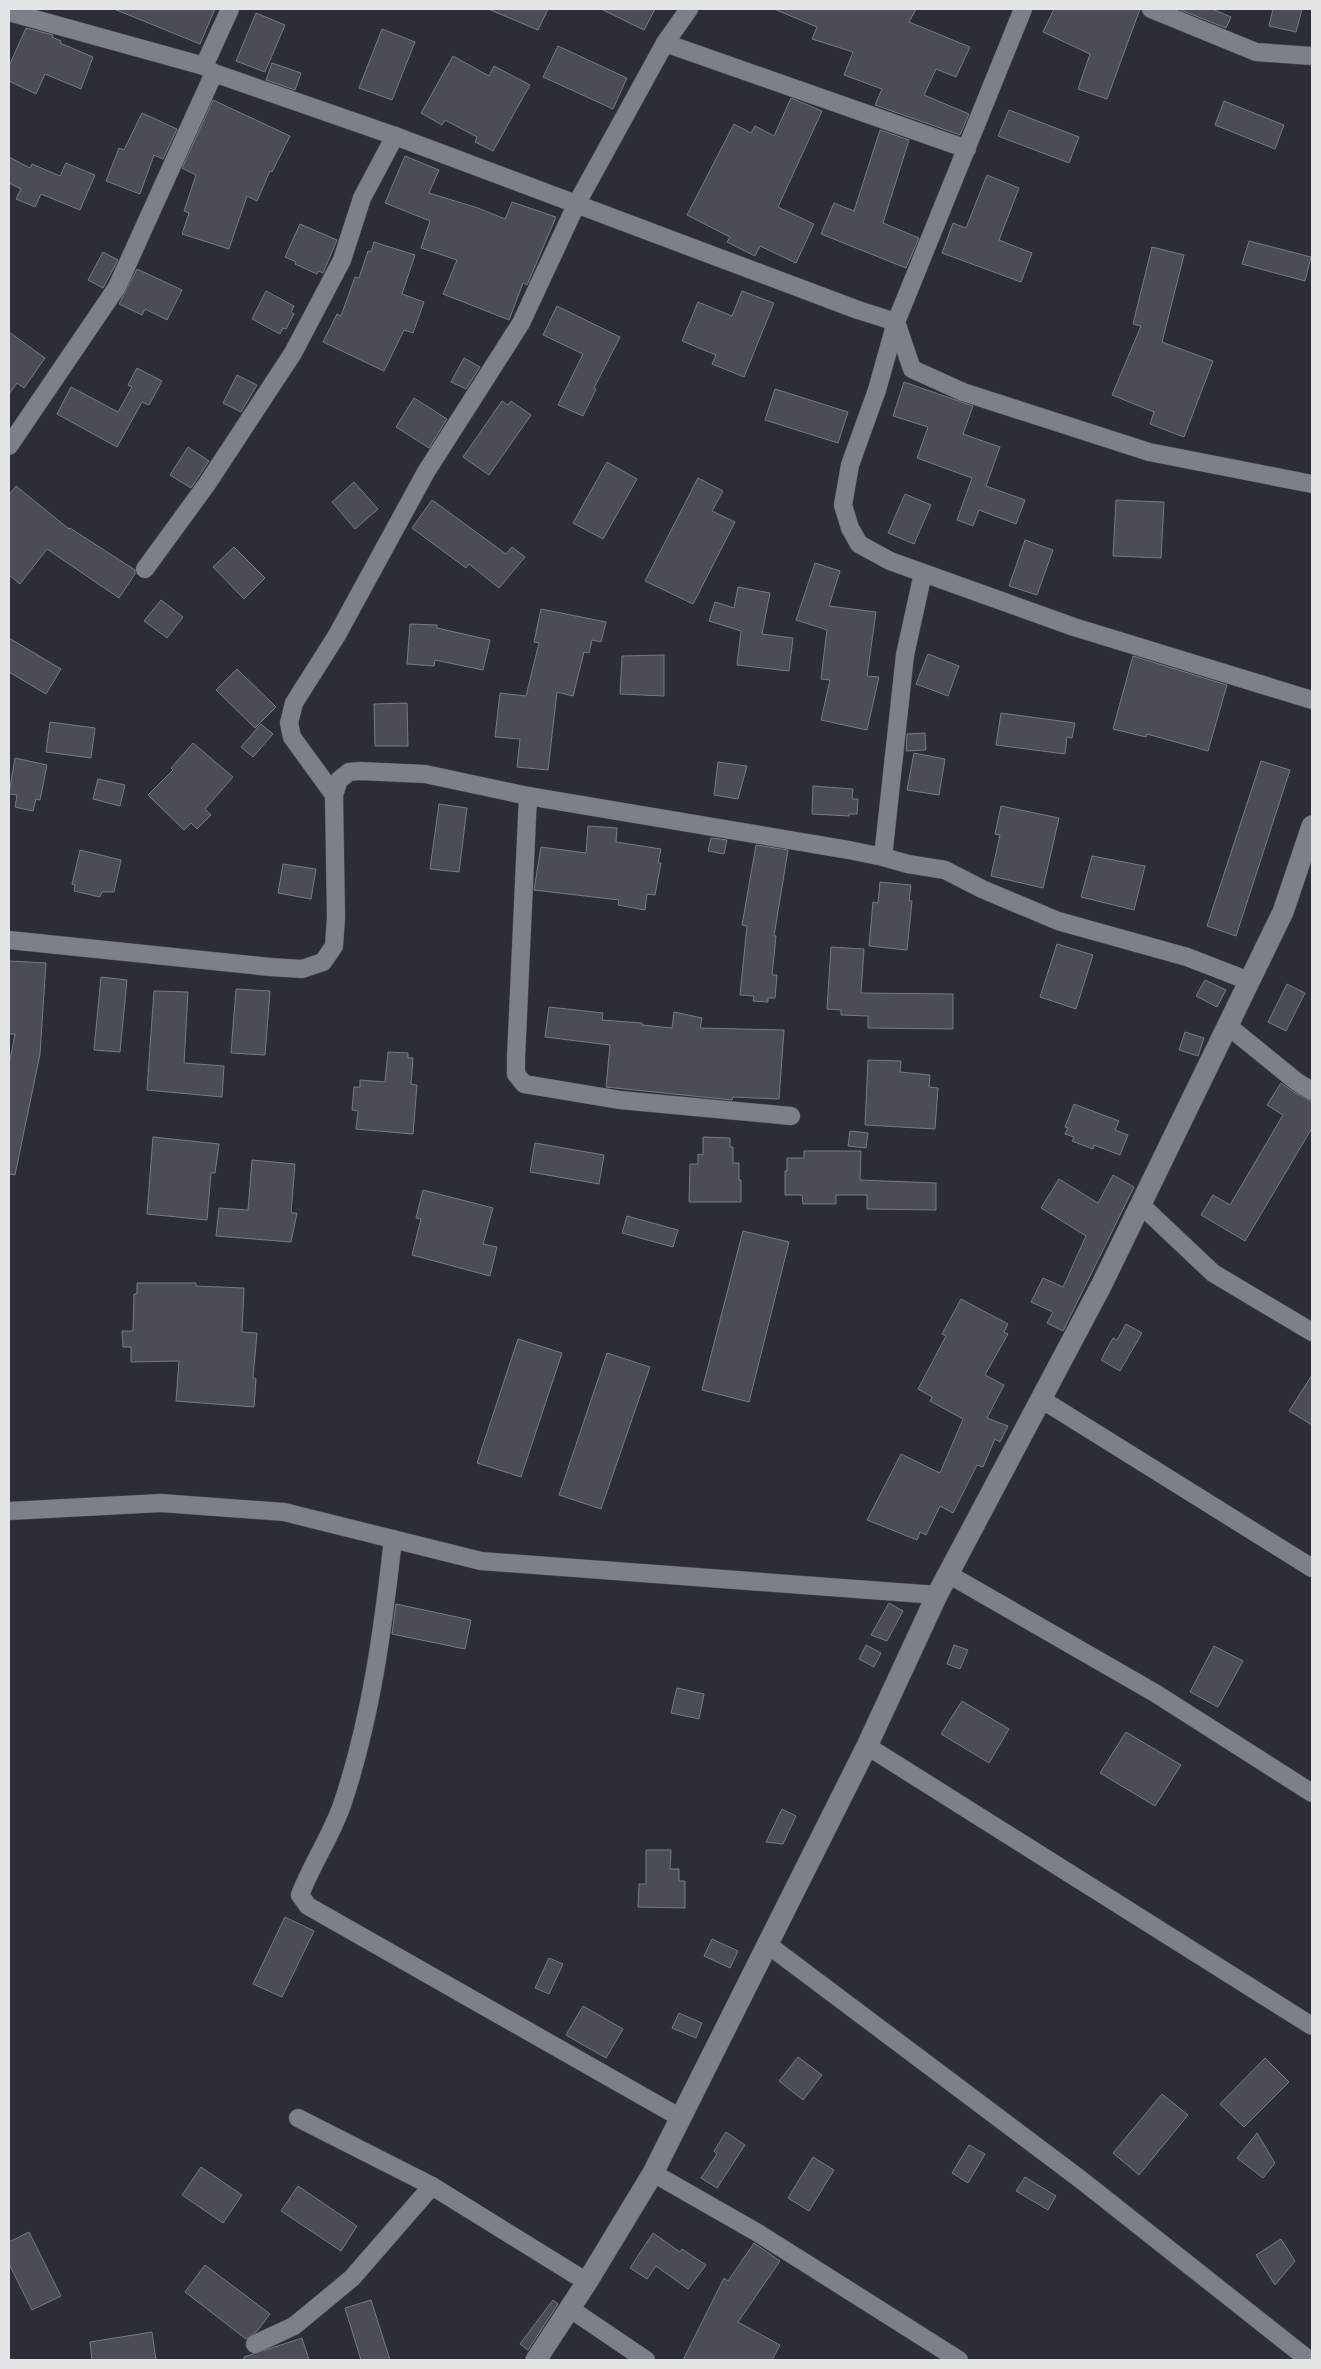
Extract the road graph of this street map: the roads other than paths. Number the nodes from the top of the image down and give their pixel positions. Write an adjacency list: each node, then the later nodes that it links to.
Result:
1 (230, 9): 9 (street)
2 (689, 9): 7 (street)
3 (1023, 9): 11 (street)
4 (1151, 9): 8 (street)
5 (9, 12): 6 (street)
6 (29, 13): 9 (street)
7 (665, 43): 11 (street); 12 (street)
8 (1312, 56)
9 (209, 69): 10 (street); 14 (street)
10 (395, 136): 12 (street); 16 (street)
11 (968, 149): 13 (street)
12 (577, 203): 13 (street); 19 (street)
13 (896, 322): 15 (street); 17 (street)
14 (9, 446)
15 (1312, 484)
16 (145, 569)
17 (923, 573): 18 (street); 22 (street)
18 (1312, 700)
19 (334, 794): 20 (street); 23 (street)
20 (528, 796): 22 (street); 27 (street)
21 (1312, 826): 24 (street)
22 (883, 856): 24 (street)
23 (9, 940)
24 (1250, 981): 25 (street)
25 (1228, 1026): 26 (street); 28 (street)
26 (1312, 1091)
27 (791, 1116)
28 (1141, 1206): 29 (street); 30 (street)
29 (1312, 1332)
30 (1041, 1399): 33 (street); 34 (street)
31 (9, 1511): 32 (street)
32 (393, 1539): 35 (street); 41 (street)
33 (1312, 1568)
34 (948, 1574): 35 (street); 37 (street)
35 (937, 1596): 36 (street)
36 (868, 1746): 38 (street); 39 (street)
37 (1312, 1793)
38 (768, 1944): 41 (street); 50 (street)
39 (1312, 2026)
40 (298, 2118): 43 (street)
41 (681, 2118): 42 (street)
42 (653, 2173): 44 (street); 49 (street)
43 (432, 2186): 44 (street); 46 (street)
44 (587, 2282): 45 (street)
45 (569, 2308): 47 (street); 48 (street)
46 (255, 2344)
47 (536, 2360)
48 (646, 2360)
49 (959, 2360)
50 (1309, 2360)

